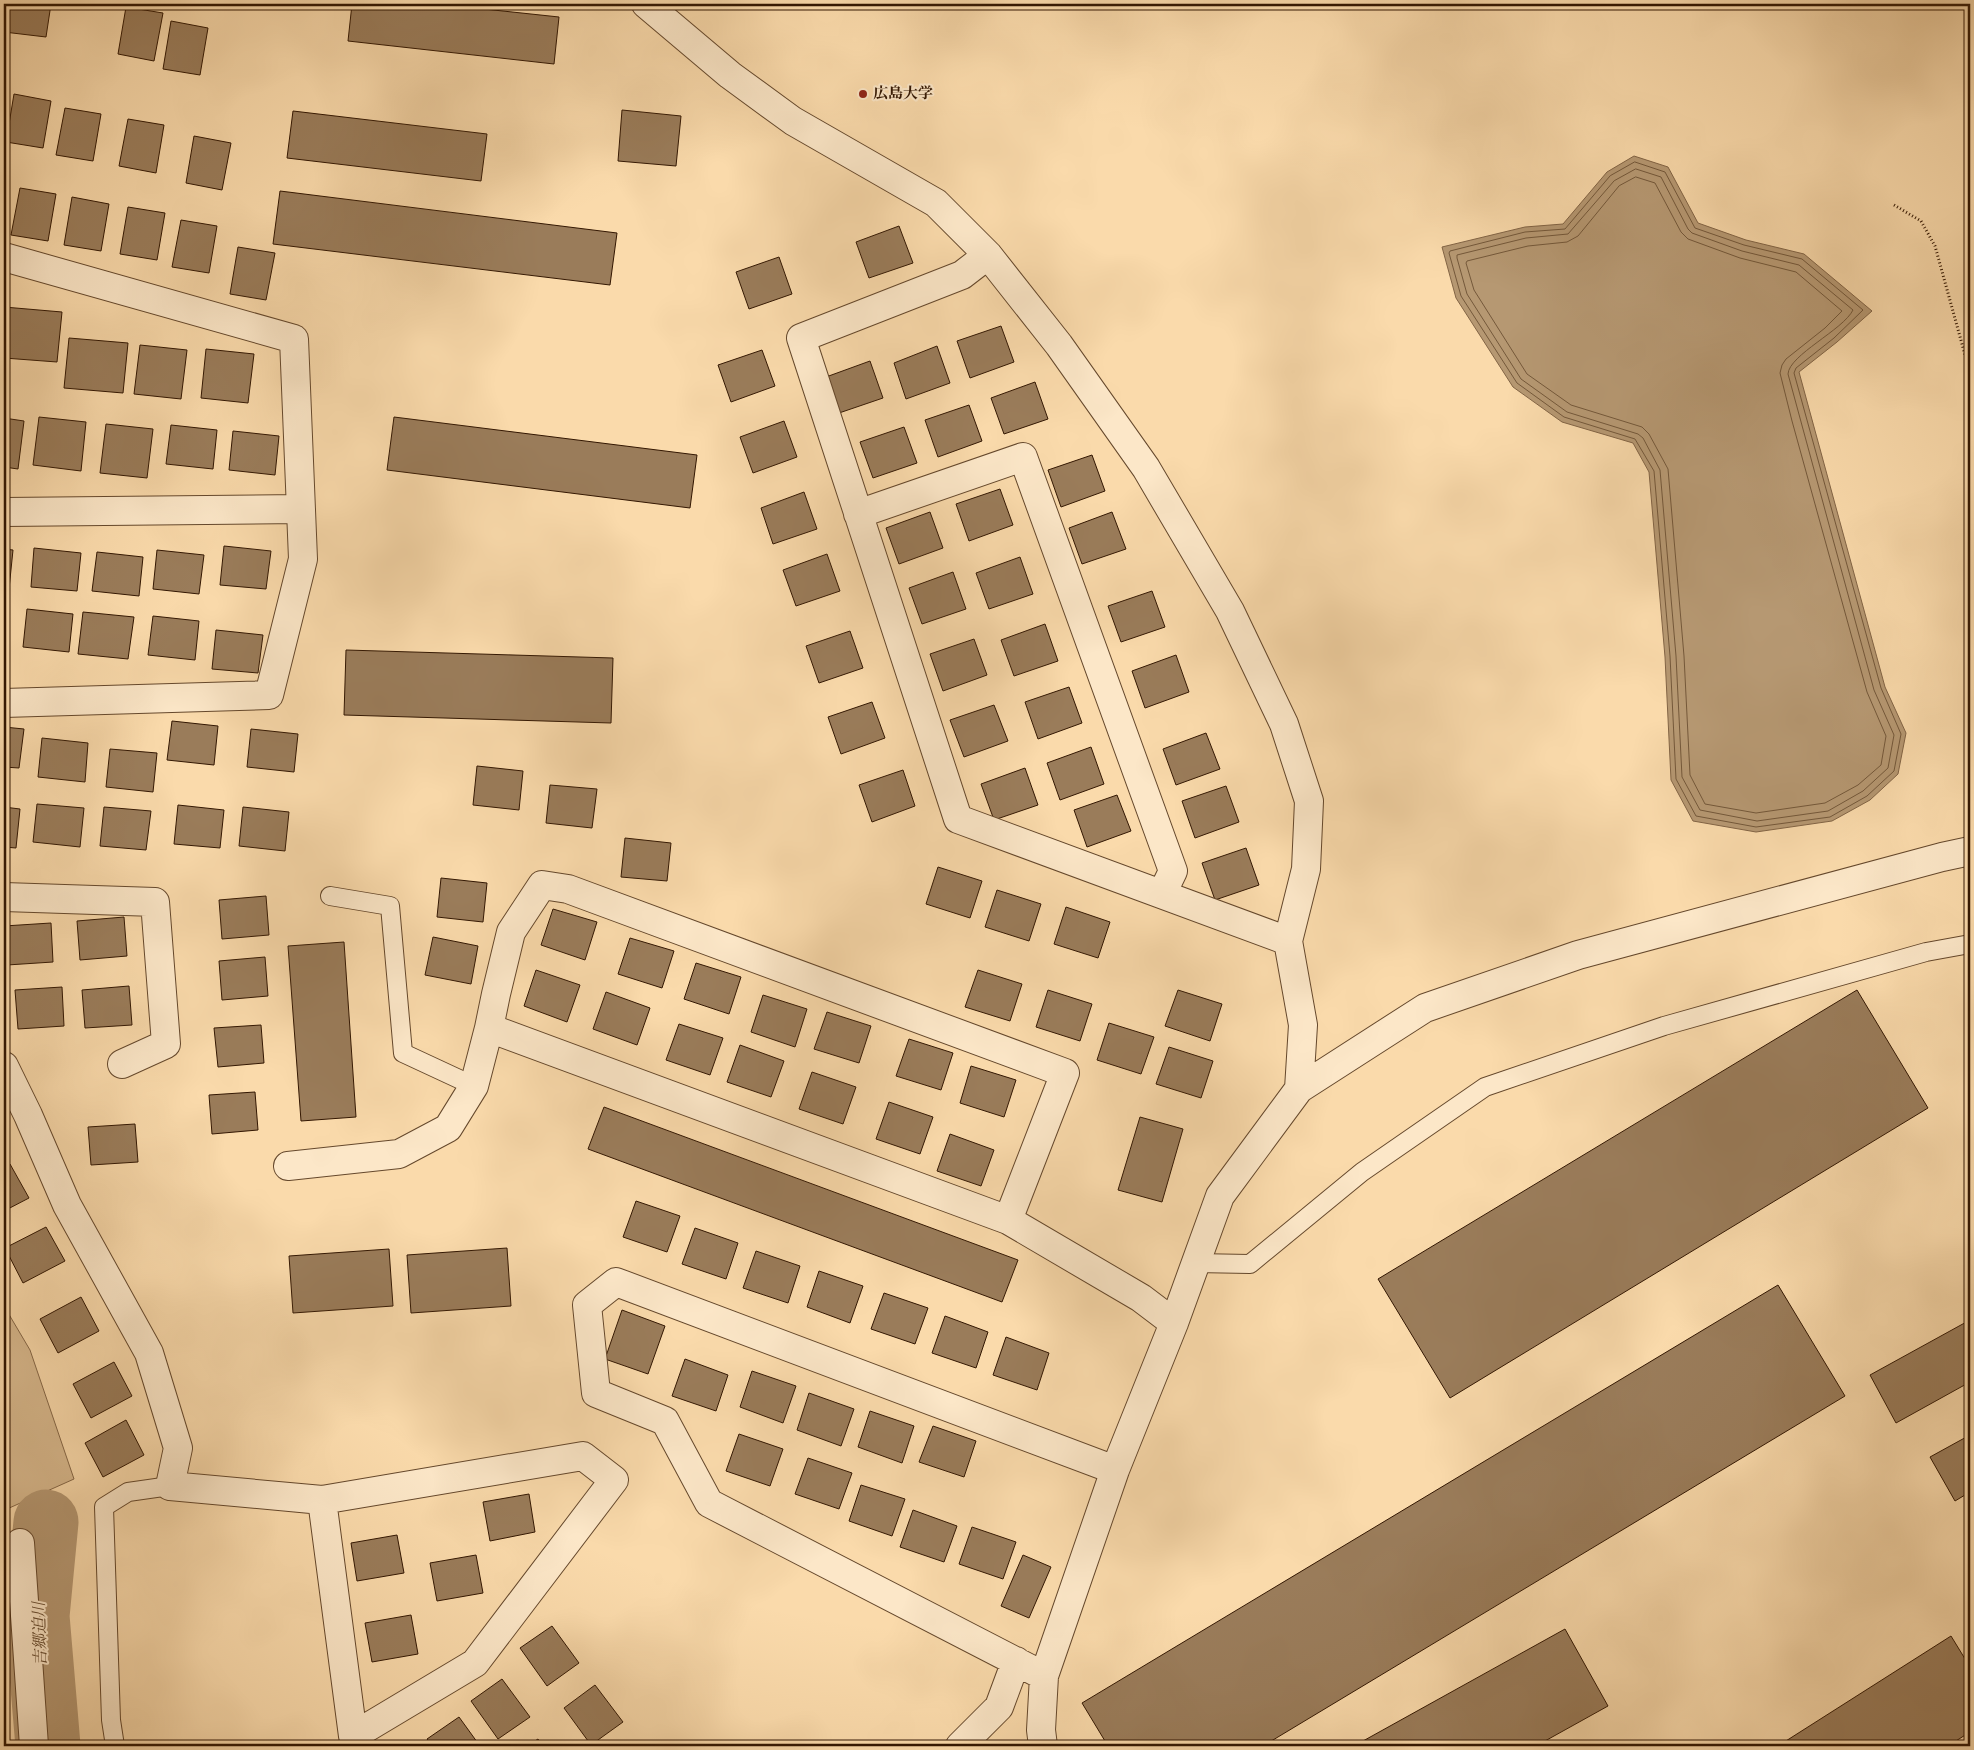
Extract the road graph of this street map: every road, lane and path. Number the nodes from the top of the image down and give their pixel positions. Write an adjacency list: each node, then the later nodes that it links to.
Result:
1 (646, 4): 3 (street)
2 (1894, 205): 5 (path)
3 (988, 255): 9 (street); 15 (street)
4 (4, 257): 7 (street)
5 (1969, 360): 6 (path)
6 (1970, 373)
7 (301, 509): 8 (street); 10 (street)
8 (4, 512)
9 (858, 514): 12 (street); 12 (street)
10 (4, 703)
11 (1970, 851): 21 (street)
12 (1162, 894): 15 (street)
13 (330, 896): 20 (lane)
14 (4, 897): 18 (street)
15 (1288, 941): 21 (street)
16 (1970, 944): 24 (lane)
17 (489, 1028): 20 (street); 23 (street); 23 (street)
18 (122, 1064)
19 (4, 1066): 27 (street)
20 (474, 1086): 22 (street)
21 (1299, 1089): 24 (street)
22 (288, 1166)
23 (1008, 1220): 25 (street)
24 (1196, 1263): 25 (street)
25 (1174, 1323): 26 (street)
26 (1115, 1470): 30 (street); 31 (street)
27 (170, 1486): 28 (street); 35 (lane)
28 (322, 1500): 28 (street)
29 (20, 1543): 34 (street)
30 (1016, 1661): 31 (street); 33 (street)
31 (1044, 1676): 32 (street)
32 (1042, 1704): 33 (street); 37 (street)
33 (999, 1706): 36 (street)
34 (34, 1746)
35 (115, 1746)
36 (960, 1746)
37 (1043, 1746)

